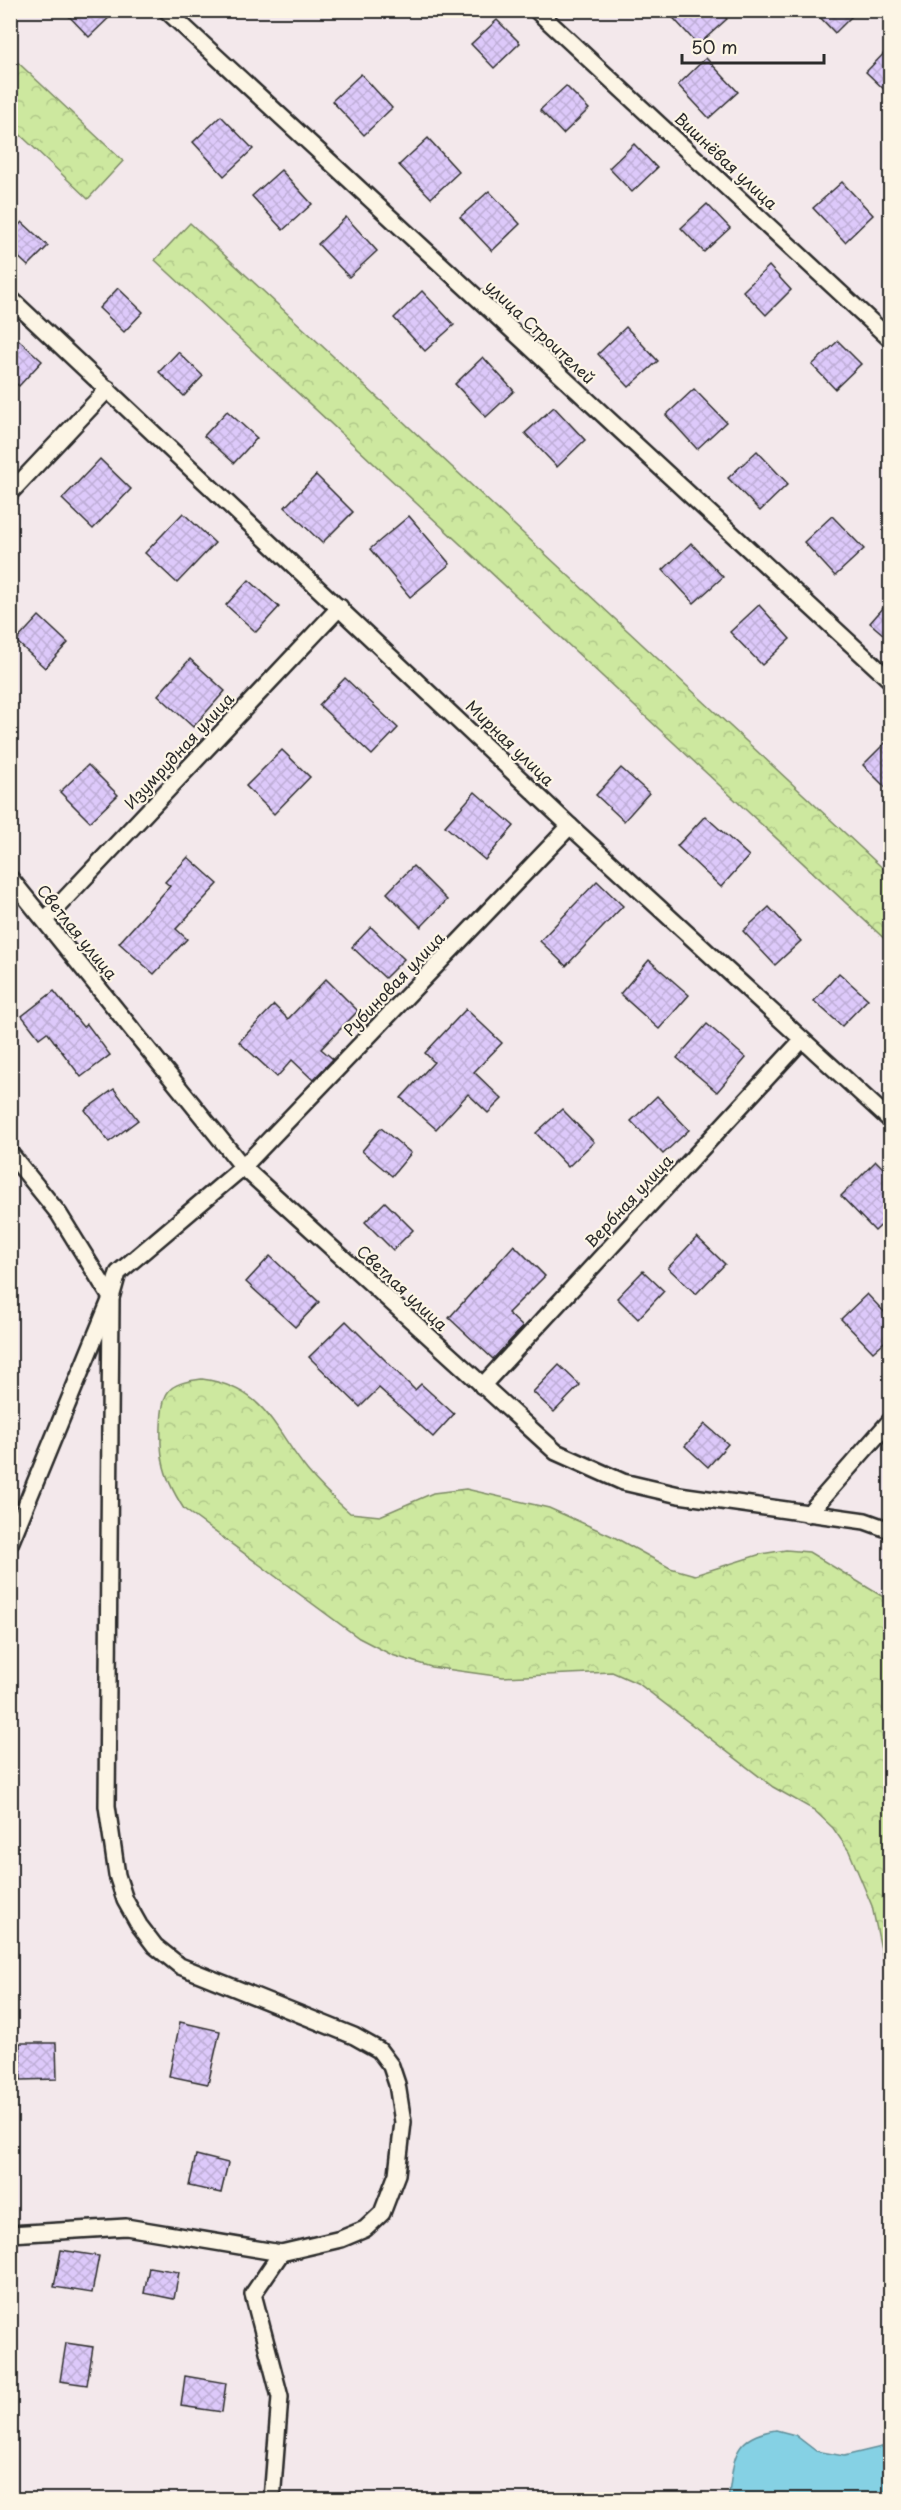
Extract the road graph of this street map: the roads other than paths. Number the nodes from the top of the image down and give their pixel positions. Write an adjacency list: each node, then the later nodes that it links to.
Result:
1 (166, 10): 8 (street, улица Строителей)
2 (536, 10): 4 (street, Вишнёвая улица)
3 (10, 298): 5 (street, Мирная улица)
4 (891, 339)
5 (108, 389): 6 (street); 7 (street, Мирная улица)
6 (10, 493)
7 (340, 607): 9 (street, Мирная улица); 11 (street, Изумрудная улица)
8 (891, 680)
9 (570, 826): 12 (street, Мирная улица); 15 (street, Рубиновая улица)
10 (10, 878): 11 (street, Светлая улица)
11 (45, 920): 15 (street, Светлая улица)
12 (802, 1040): 13 (street, Мирная улица); 17 (street, Вербная улица)
13 (891, 1120)
14 (10, 1153): 16 (street)
15 (243, 1167): 16 (street, Рубиновая улица); 17 (street, Светлая улица)
16 (111, 1298): 21 (street, Рубиновая улица); 23 (street)
17 (482, 1386): 19 (street, Светлая улица)
18 (891, 1421): 19 (street)
19 (808, 1514): 20 (street, Светлая улица)
20 (891, 1530)
21 (10, 1544)
22 (10, 2234): 23 (street)
23 (281, 2253): 24 (street)
24 (272, 2499)

